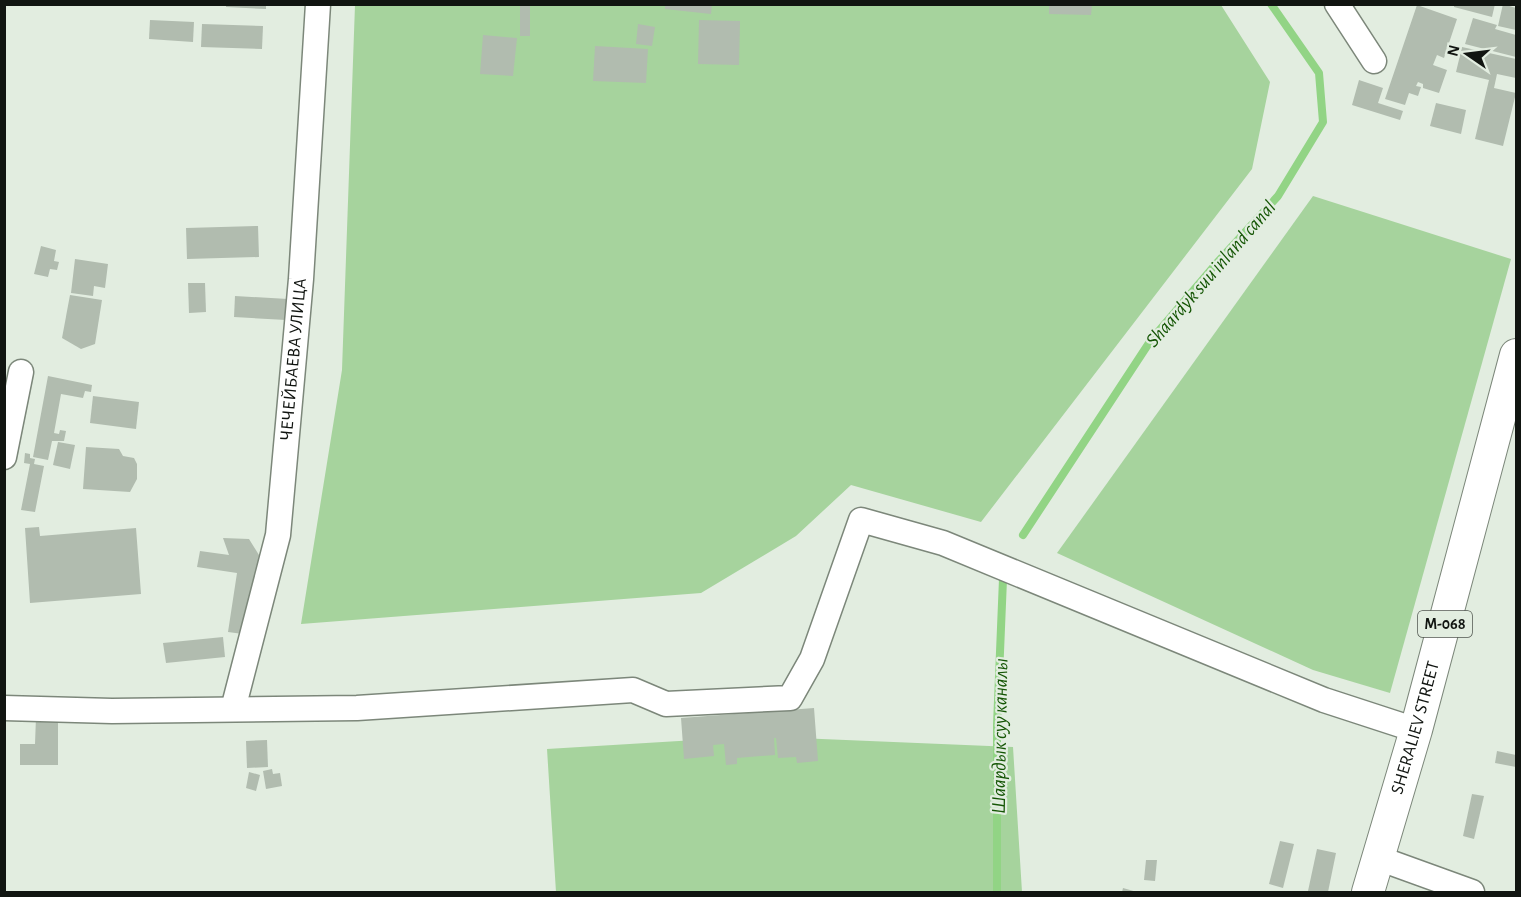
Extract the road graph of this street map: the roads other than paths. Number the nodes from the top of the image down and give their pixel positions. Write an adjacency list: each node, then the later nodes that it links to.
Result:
1 (318, 4): 8 (street, ЧЕЧЕЙБАЕВА УЛИЦА)
2 (1337, 4): 3 (street)
3 (1374, 61)
4 (1516, 355): 9 (main road, SHERALIEV STREET / М-068)
5 (21, 372): 6 (street)
6 (4, 457)
7 (4, 708): 8 (street)
8 (233, 709): 9 (street)
9 (1416, 730): 10 (main road, SHERALIEV STREET / М-068)
10 (1378, 858): 11 (main road, SHERALIEV STREET / М-068); 12 (street)
11 (1368, 892)
12 (1472, 892)

